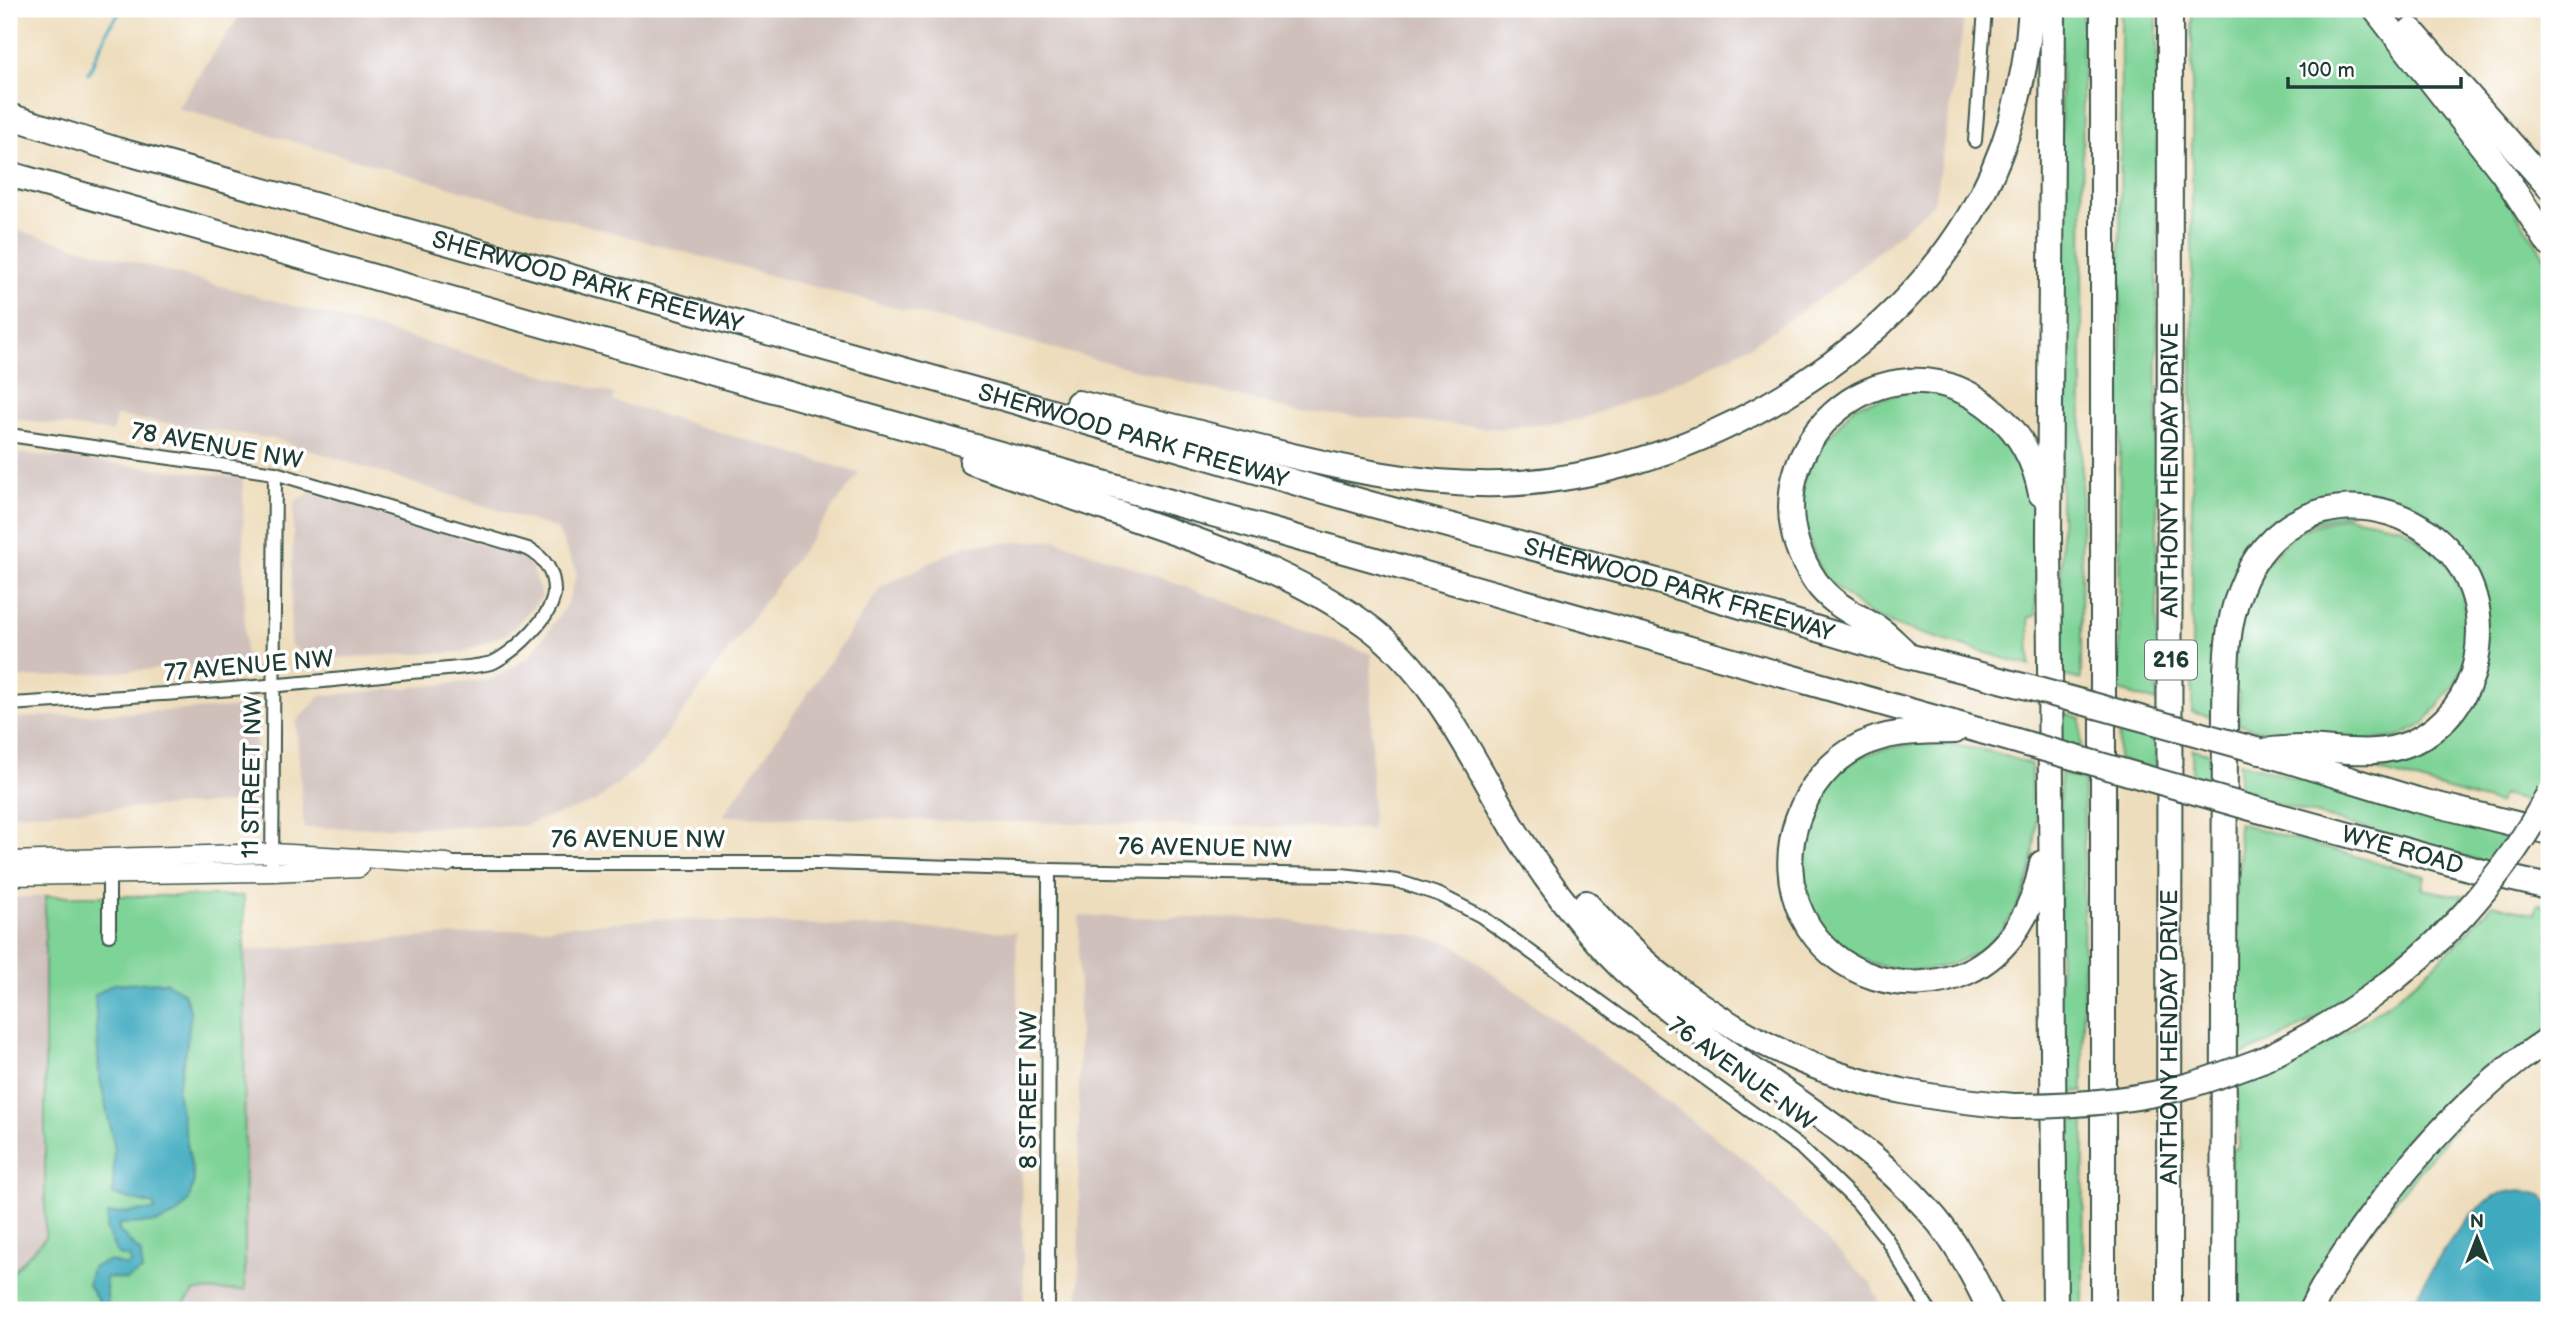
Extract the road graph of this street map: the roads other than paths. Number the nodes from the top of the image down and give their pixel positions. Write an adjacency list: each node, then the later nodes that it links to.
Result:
1 (1985, 9): 10 (street)
2 (2031, 9): 17 (highway)
3 (2053, 9): 21 (highway)
4 (2103, 9): 46 (highway)
5 (2170, 9): 47 (highway, ANTHONY HENDAY DRIVE / 216)
6 (2375, 9): 16 (highway)
7 (2392, 9): 14 (highway)
8 (9, 99): 11 (highway)
9 (9, 116): 11 (highway, SHERWOOD PARK FREEWAY)
10 (1975, 141)
11 (117, 150): 17 (highway, SHERWOOD PARK FREEWAY)
12 (9, 174): 15 (highway)
13 (9, 186): 15 (highway)
14 (2549, 187)
15 (86, 196): 18 (highway)
16 (2549, 244)
17 (1000, 397): 22 (highway, SHERWOOD PARK FREEWAY)
18 (916, 431): 26 (highway); 27 (highway)
19 (9, 435): 20 (street, 78 AVENUE NW)
20 (275, 473): 23 (street, 78 AVENUE NW); 24 (street, 11 STREET NW)
21 (2049, 537): 22 (highway); 31 (highway)
22 (1909, 656): 28 (highway, SHERWOOD PARK FREEWAY, bridge)
23 (492, 663): 24 (street, 77 AVENUE NW)
24 (275, 687): 25 (street, 77 AVENUE NW); 32 (street, 11 STREET NW)
25 (9, 704)
26 (1980, 730): 31 (highway); 39 (highway, WYE ROAD, bridge)
27 (1466, 747): 29 (highway, bridge); 44 (highway)
28 (2260, 751): 30 (highway); 48 (highway)
29 (2549, 793)
30 (2549, 832)
31 (2051, 833): 45 (highway)
32 (273, 853): 33 (street, 76 AVENUE NW); 34 (street, 76 AVENUE NW); 36 (street, 11 STREET NW)
33 (9, 861)
34 (447, 863): 35 (street, 76 AVENUE NW); 36 (street, 76 AVENUE NW)
35 (1049, 870): 42 (street, 8 STREET NW); 43 (street, 76 AVENUE NW)
36 (272, 872): 38 (street, 76 AVENUE NW)
37 (9, 876): 38 (street, 76 AVENUE NW)
38 (109, 876): 40 (street)
39 (2549, 887)
40 (109, 935)
41 (2549, 1039): 49 (highway)
42 (1048, 1310)
43 (1929, 1310)
44 (1990, 1310)
45 (2055, 1310)
46 (2103, 1310)
47 (2169, 1310)
48 (2222, 1310)
49 (2311, 1310)

